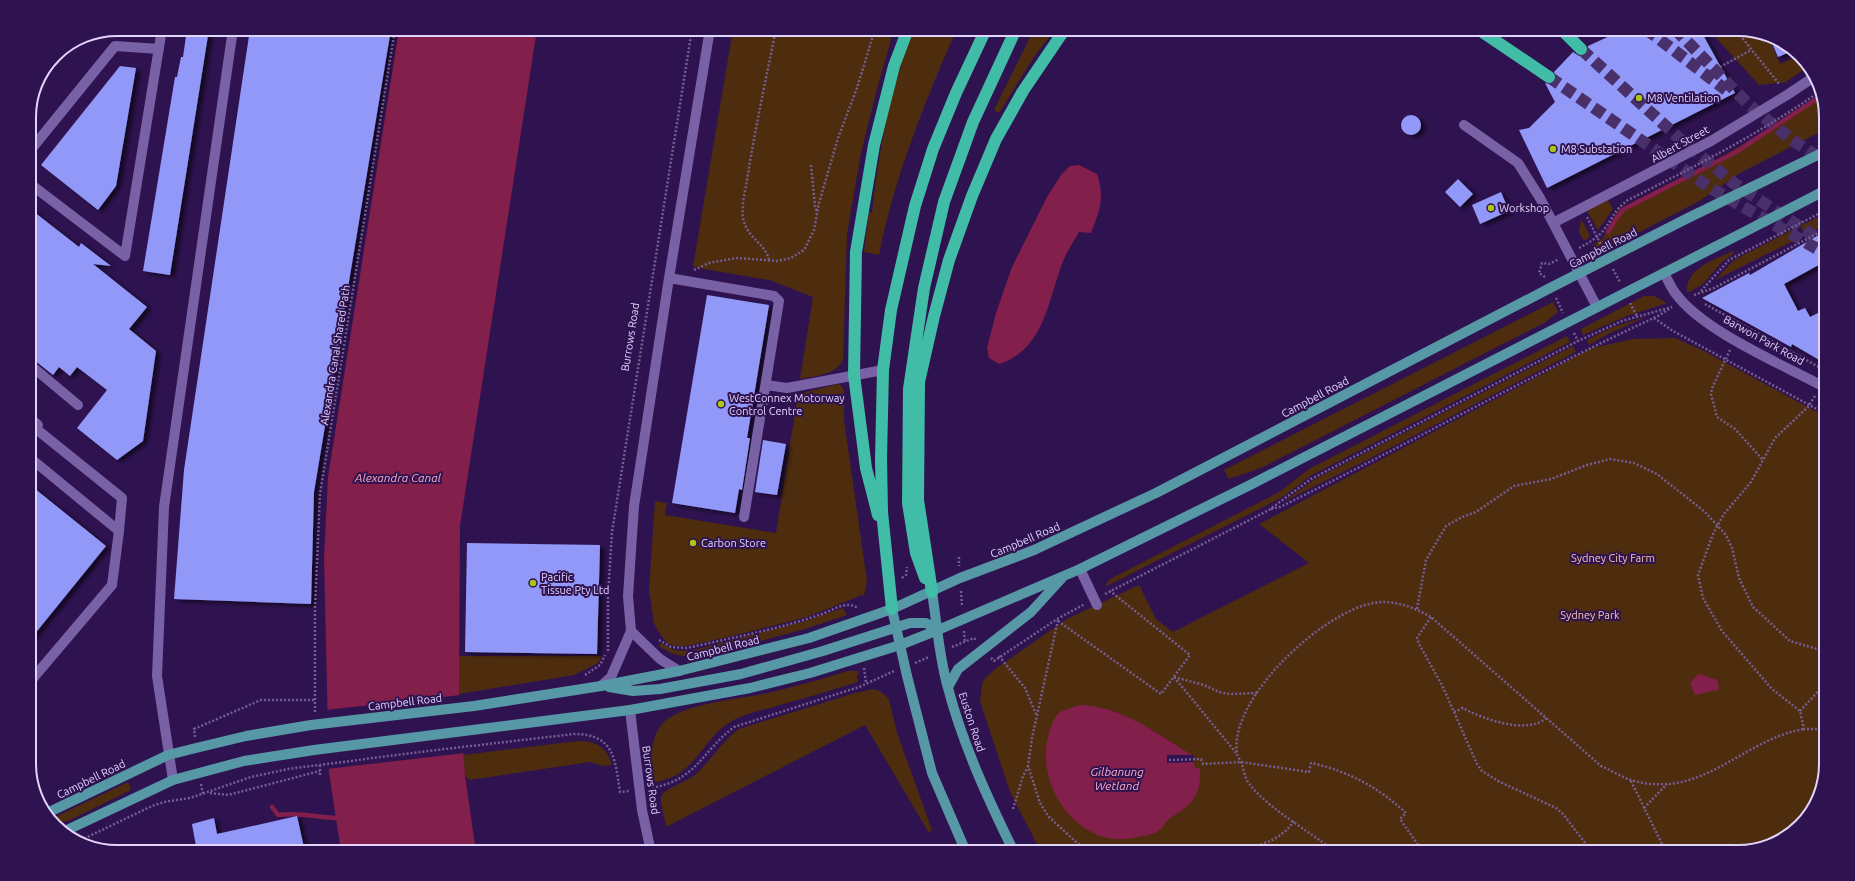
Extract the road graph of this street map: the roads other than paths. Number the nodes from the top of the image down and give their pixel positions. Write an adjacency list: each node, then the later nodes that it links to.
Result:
1 (161, 36): 10 (street)
2 (232, 36): 49 (street)
3 (709, 36): 22 (street)
4 (905, 36): 26 (highway)
5 (983, 36): 25 (highway)
6 (1013, 36): 37 (highway)
7 (1060, 36): 37 (highway)
8 (1488, 36): 12 (highway)
9 (1568, 36): 11 (highway)
10 (159, 49): 15 (street); 17 (street)
11 (1581, 49)
12 (1549, 77)
13 (1810, 80): 19 (street, Albert Street)
14 (1464, 124): 19 (street)
15 (36, 143)
16 (1819, 154): 20 (main road, Campbell Road)
17 (36, 188)
18 (1819, 194): 21 (main road)
19 (1553, 224): 20 (street)
20 (1579, 273): 23 (street); 37 (main road, Campbell Road)
21 (1664, 273): 23 (main road); 27 (street, Barwon Park Road)
22 (669, 278): 28 (street); 42 (street)
23 (1597, 307): 35 (main road)
24 (36, 370): 29 (street)
25 (883, 370): 26 (street); 34 (highway)
26 (854, 375): 28 (street); 34 (highway)
27 (1819, 384)
28 (766, 385): 32 (street)
29 (78, 405)
30 (36, 435): 33 (street)
31 (36, 463): 33 (street)
32 (744, 517)
33 (119, 531): 45 (street)
34 (885, 543): 39 (highway)
35 (1080, 569): 36 (main road); 38 (street)
36 (1065, 575): 41 (main road); 47 (main road)
37 (932, 592): 39 (main road, Campbell Road); 41 (main road, Euston Road)
38 (1097, 605)
39 (892, 609): 40 (main road); 44 (main road, Campbell Road)
40 (896, 628): 41 (main road); 43 (main road); 46 (main road)
41 (938, 630): 43 (main road); 47 (main road, Euston Road)
42 (631, 631): 44 (street); 46 (street)
43 (900, 645): 48 (main road); 54 (main road)
44 (679, 671): 46 (main road, Campbell Road)
45 (36, 675)
46 (601, 686): 49 (main road, Campbell Road)
47 (948, 687): 55 (main road, Euston Road)
48 (630, 710): 50 (main road); 53 (street, Burrows Road)
49 (168, 755): 50 (street); 51 (main road, Campbell Road)
50 (173, 780): 52 (main road)
51 (51, 811)
52 (70, 830)
53 (650, 845)
54 (963, 845)
55 (1011, 845)

